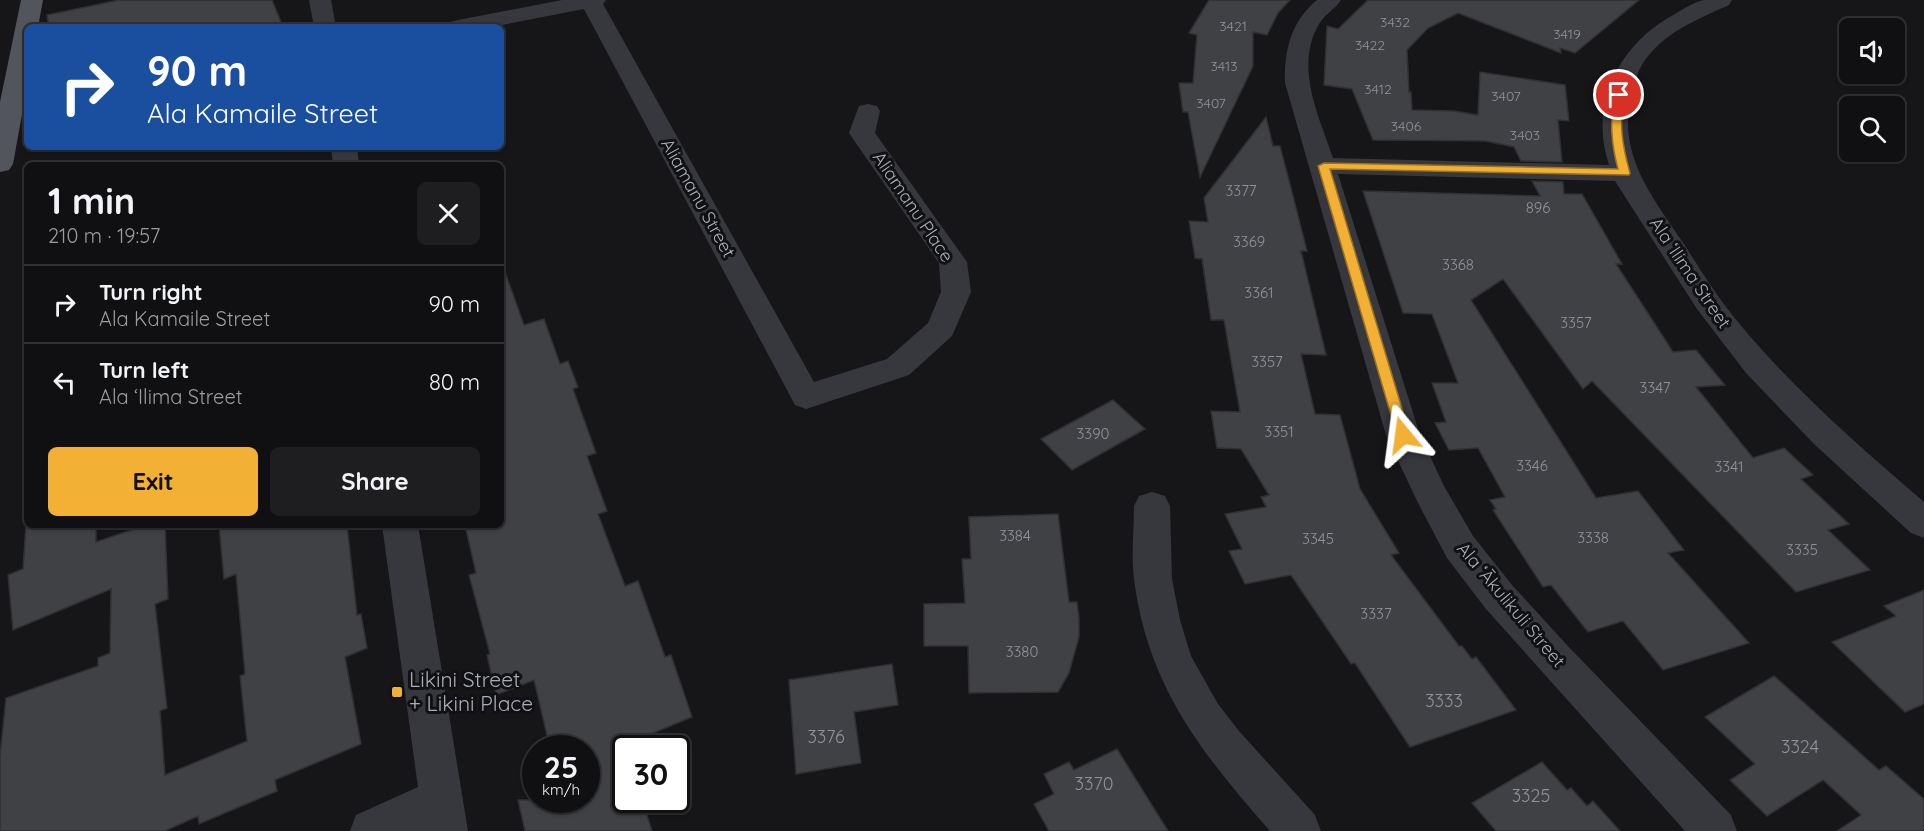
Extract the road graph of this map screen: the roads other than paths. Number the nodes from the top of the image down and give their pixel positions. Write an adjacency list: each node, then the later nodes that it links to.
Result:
1 (32, 0): 6 (main road)
2 (320, 0): 7 (street)
3 (592, 0): 8 (street); 14 (street, Aliamanu Street)
4 (1330, 0): 12 (street, Ala ʻĀkulikuli Street)
5 (1721, 0): 13 (street, Ala ʻIlima Street)
6 (27, 24)
7 (324, 24)
8 (473, 24)
9 (24, 41): 11 (main road)
10 (868, 111): 14 (street, Aliamanu Place)
11 (0, 164)
12 (1324, 166): 13 (street); 21 (street, Ala ʻĀkulikuli Street)
13 (1625, 173): 16 (street, Ala ʻIlima Street)
14 (806, 397)
15 (1152, 506): 20 (street)
16 (1924, 524)
17 (400, 528): 18 (street)
18 (443, 815): 19 (street)
19 (372, 831)
20 (1299, 831)
21 (1715, 831)

